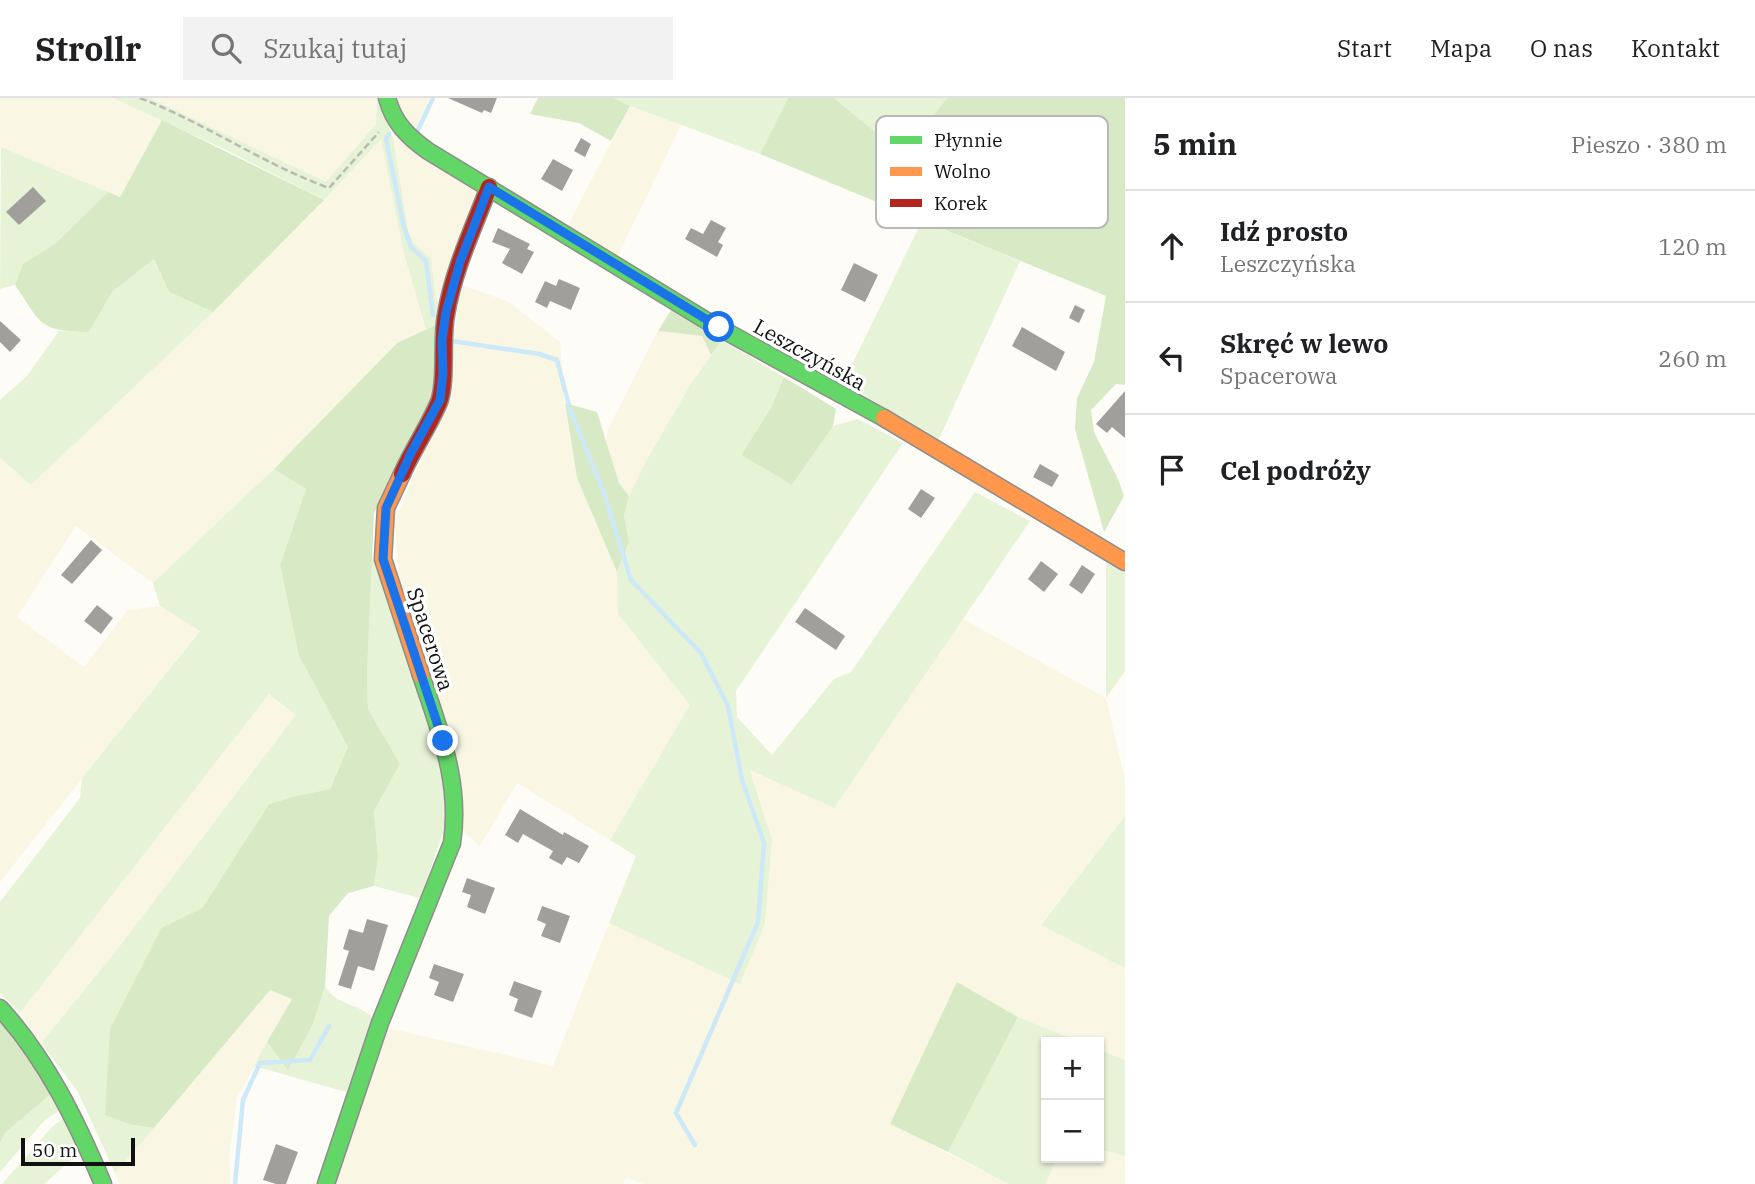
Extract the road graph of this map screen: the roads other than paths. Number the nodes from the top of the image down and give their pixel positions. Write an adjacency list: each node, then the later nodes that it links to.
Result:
1 (387, 98): 2 (street, Leszczyńska)
2 (489, 187): 3 (street, Leszczyńska); 6 (street, Spacerowa)
3 (1125, 562)
4 (0, 1007): 5 (street)
5 (103, 1184)
6 (326, 1184)

